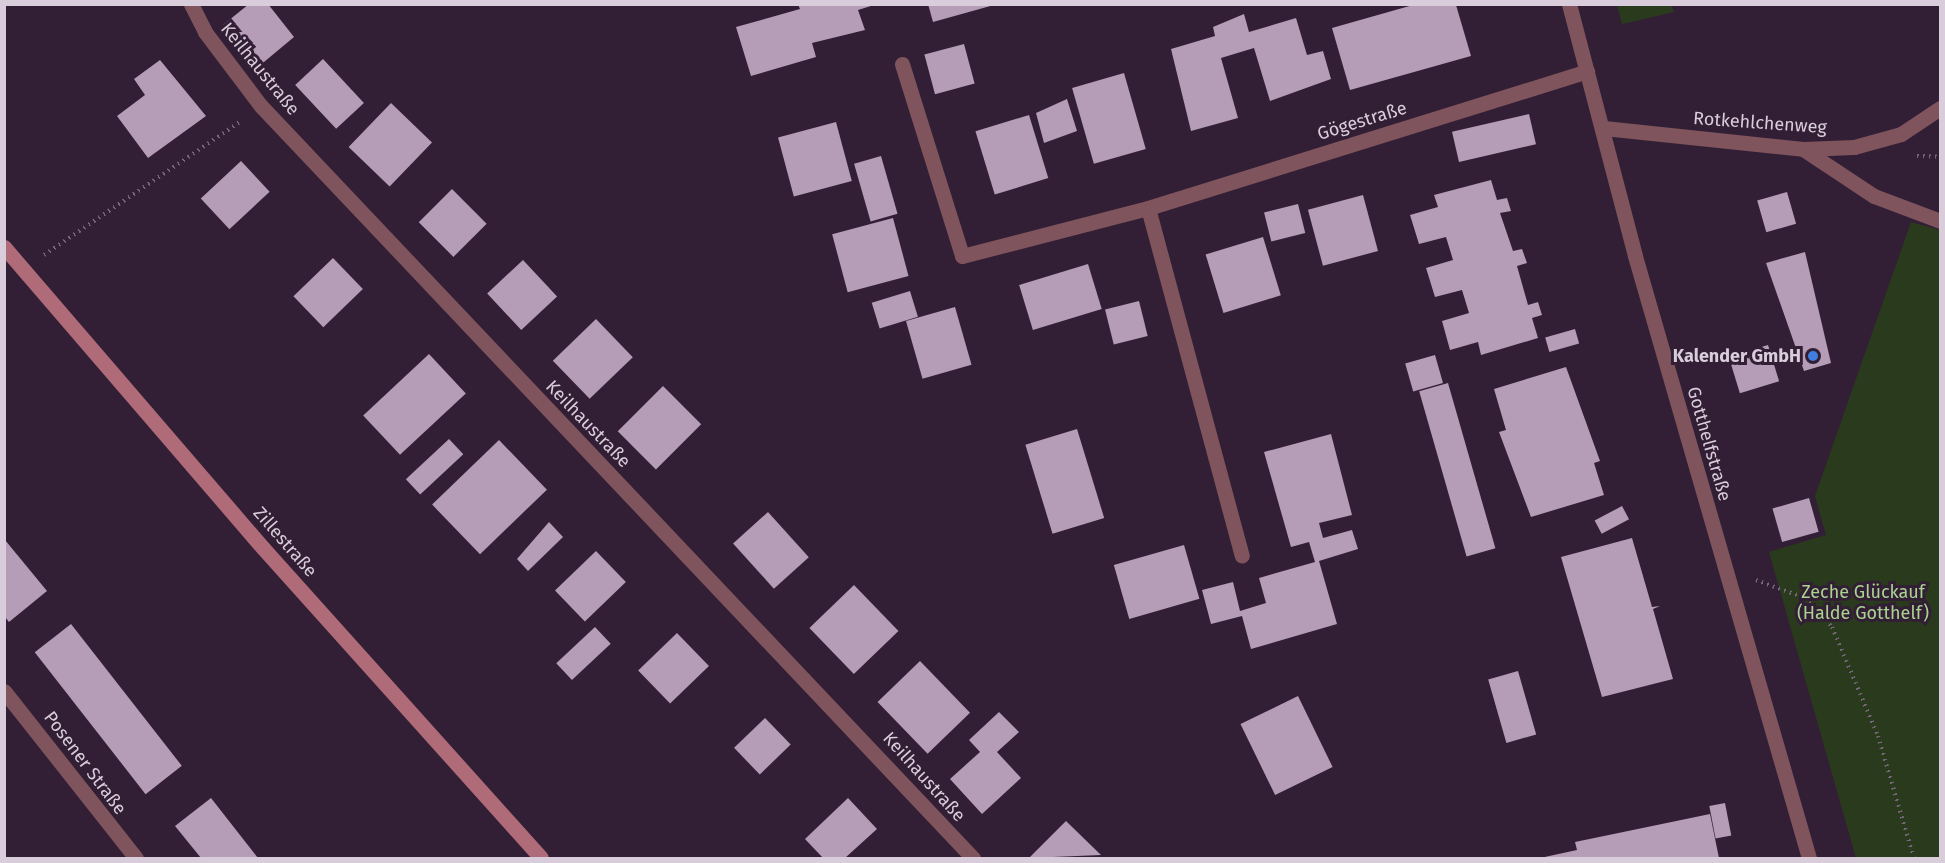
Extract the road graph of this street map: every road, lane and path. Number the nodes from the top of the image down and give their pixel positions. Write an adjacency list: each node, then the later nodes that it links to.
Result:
1 (191, 4): 5 (street, Keilhaustraße)
2 (1569, 4): 4 (street, Gotthelfstraße)
3 (902, 64): 9 (street, Gögestraße)
4 (1587, 71): 7 (street, Gotthelfstraße); 9 (street, Gögestraße)
5 (261, 106): 12 (path); 18 (street, Keilhaustraße)
6 (1941, 108): 8 (street, Rotkehlchenweg)
7 (1604, 128): 8 (street, Rotkehlchenweg); 14 (street, Gotthelfstraße)
8 (1803, 149): 10 (street)
9 (1148, 208): 13 (street)
10 (1941, 221)
11 (4, 247): 12 (main road, Zillestraße)
12 (23, 269): 17 (main road, Zillestraße)
13 (1242, 556)
14 (1725, 568): 19 (street, Gotthelfstraße); 20 (path)
15 (4, 691): 16 (street, Posener Straße)
16 (136, 858)
17 (541, 858)
18 (973, 858)
19 (1809, 858)
20 (1914, 858)

